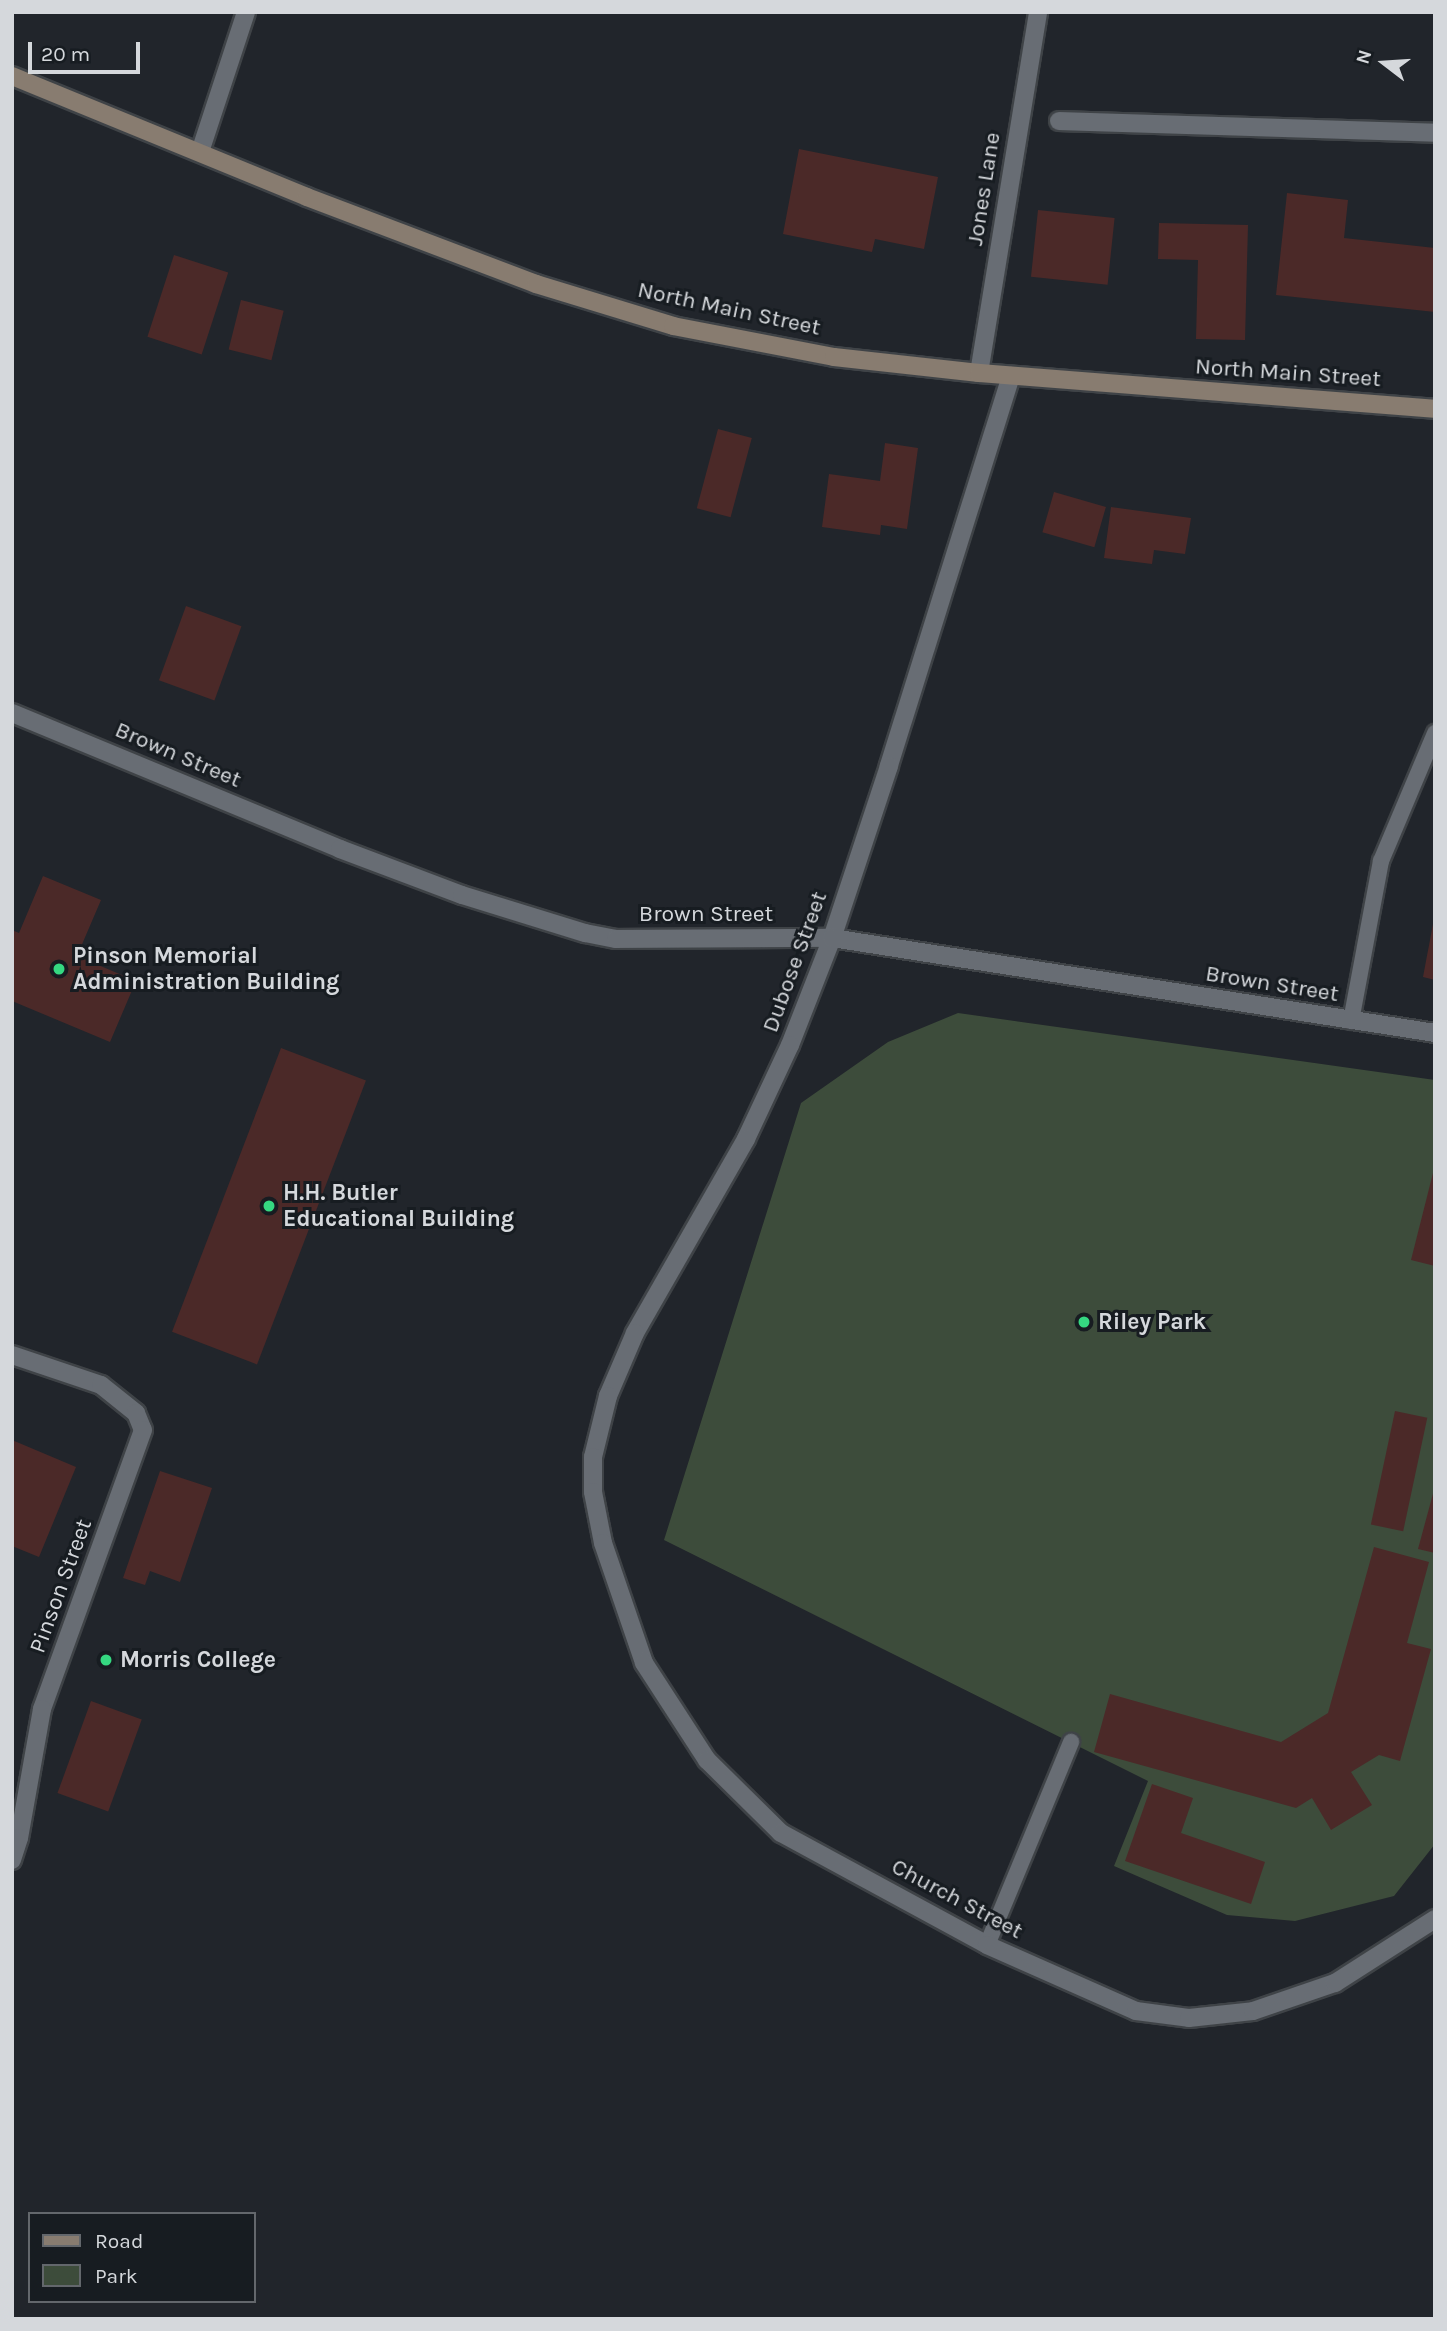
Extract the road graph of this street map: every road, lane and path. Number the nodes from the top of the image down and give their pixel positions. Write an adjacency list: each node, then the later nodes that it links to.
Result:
1 (246, 12): 6 (street)
2 (1038, 12): 7 (street, Jones Lane)
3 (12, 76): 6 (main road, North Main Street)
4 (1059, 121): 5 (street)
5 (1435, 133)
6 (200, 152): 7 (main road, North Main Street)
7 (979, 373): 8 (main road, North Main Street)
8 (1011, 376): 9 (main road, North Main Street); 12 (street, Dubose Street)
9 (1435, 409)
10 (12, 713): 12 (street, Brown Street)
11 (1435, 733): 13 (lane)
12 (832, 938): 13 (street, Brown Street); 16 (street, Dubose Street)
13 (1351, 1021): 14 (street, Brown Street)
14 (1435, 1033)
15 (12, 1354): 18 (street, Pinson Street)
16 (603, 1543): 20 (street, Church Street)
17 (1071, 1742): 20 (lane)
18 (12, 1860)
19 (1435, 1919): 20 (street, Church Street)
20 (987, 1945)

